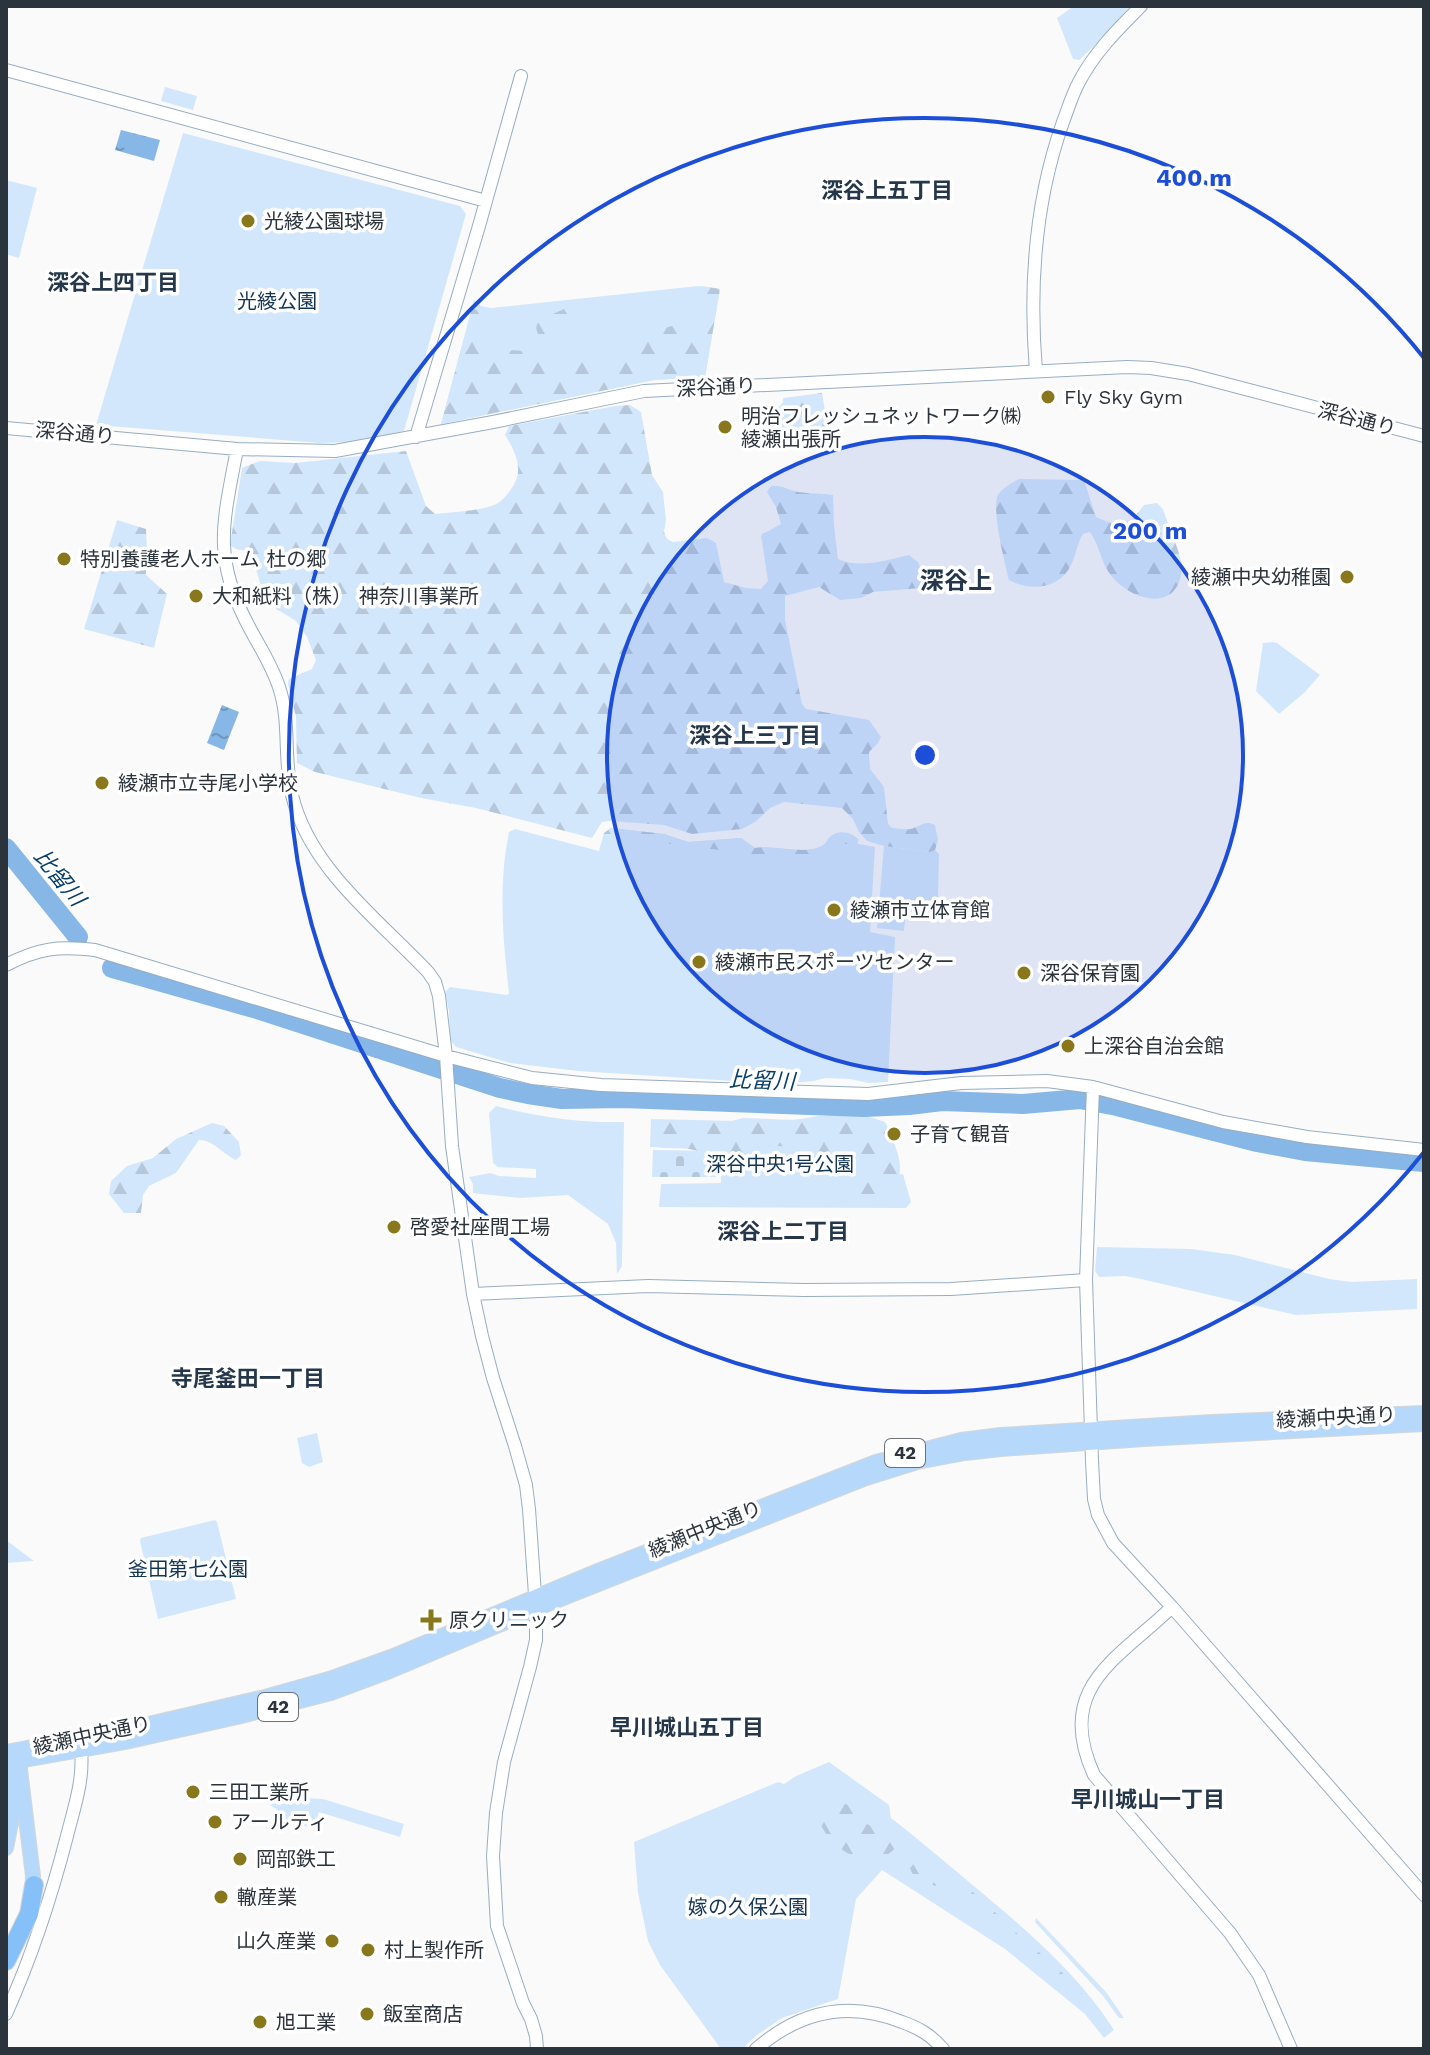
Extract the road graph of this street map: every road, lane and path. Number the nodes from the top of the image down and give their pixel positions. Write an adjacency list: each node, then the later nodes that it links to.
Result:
1 (1141, 6): 5 (street)
2 (6, 70): 4 (street)
3 (521, 76): 4 (street)
4 (486, 201): 8 (street)
5 (1036, 371): 7 (street, 深谷通り); 8 (street, 深谷通り)
6 (6, 428): 9 (street, 深谷通り)
7 (1424, 436)
8 (416, 437): 9 (street, 深谷通り)
9 (237, 449): 11 (street)
10 (6, 965): 11 (street)
11 (446, 1059): 12 (street); 15 (street)
12 (1092, 1091): 13 (street); 14 (street)
13 (1424, 1150)
14 (1086, 1280): 15 (street); 18 (street)
15 (473, 1294): 19 (street)
16 (1424, 1413): 18 (main road, 綾瀬中央通り / 42)
17 (1424, 1424): 18 (main road, 綾瀬中央通り / 42)
18 (1092, 1437): 19 (main road, 綾瀬中央通り / 42); 20 (street)
19 (536, 1603): 21 (main road, 綾瀬中央通り / 42); 22 (main road, 綾瀬中央通り / 42); 29 (street)
20 (1172, 1607): 25 (street); 32 (street)
21 (81, 1751): 22 (main road, 綾瀬中央通り / 42); 28 (street)
22 (10, 1757): 23 (main road); 24 (main road)
23 (6, 1848)
24 (34, 1885): 26 (main road); 27 (highway)
25 (1424, 1895)
26 (11, 1934)
27 (6, 1961)
28 (6, 2014)
29 (537, 2049)
30 (756, 2049): 31 (street)
31 (943, 2049)
32 (1291, 2049)

